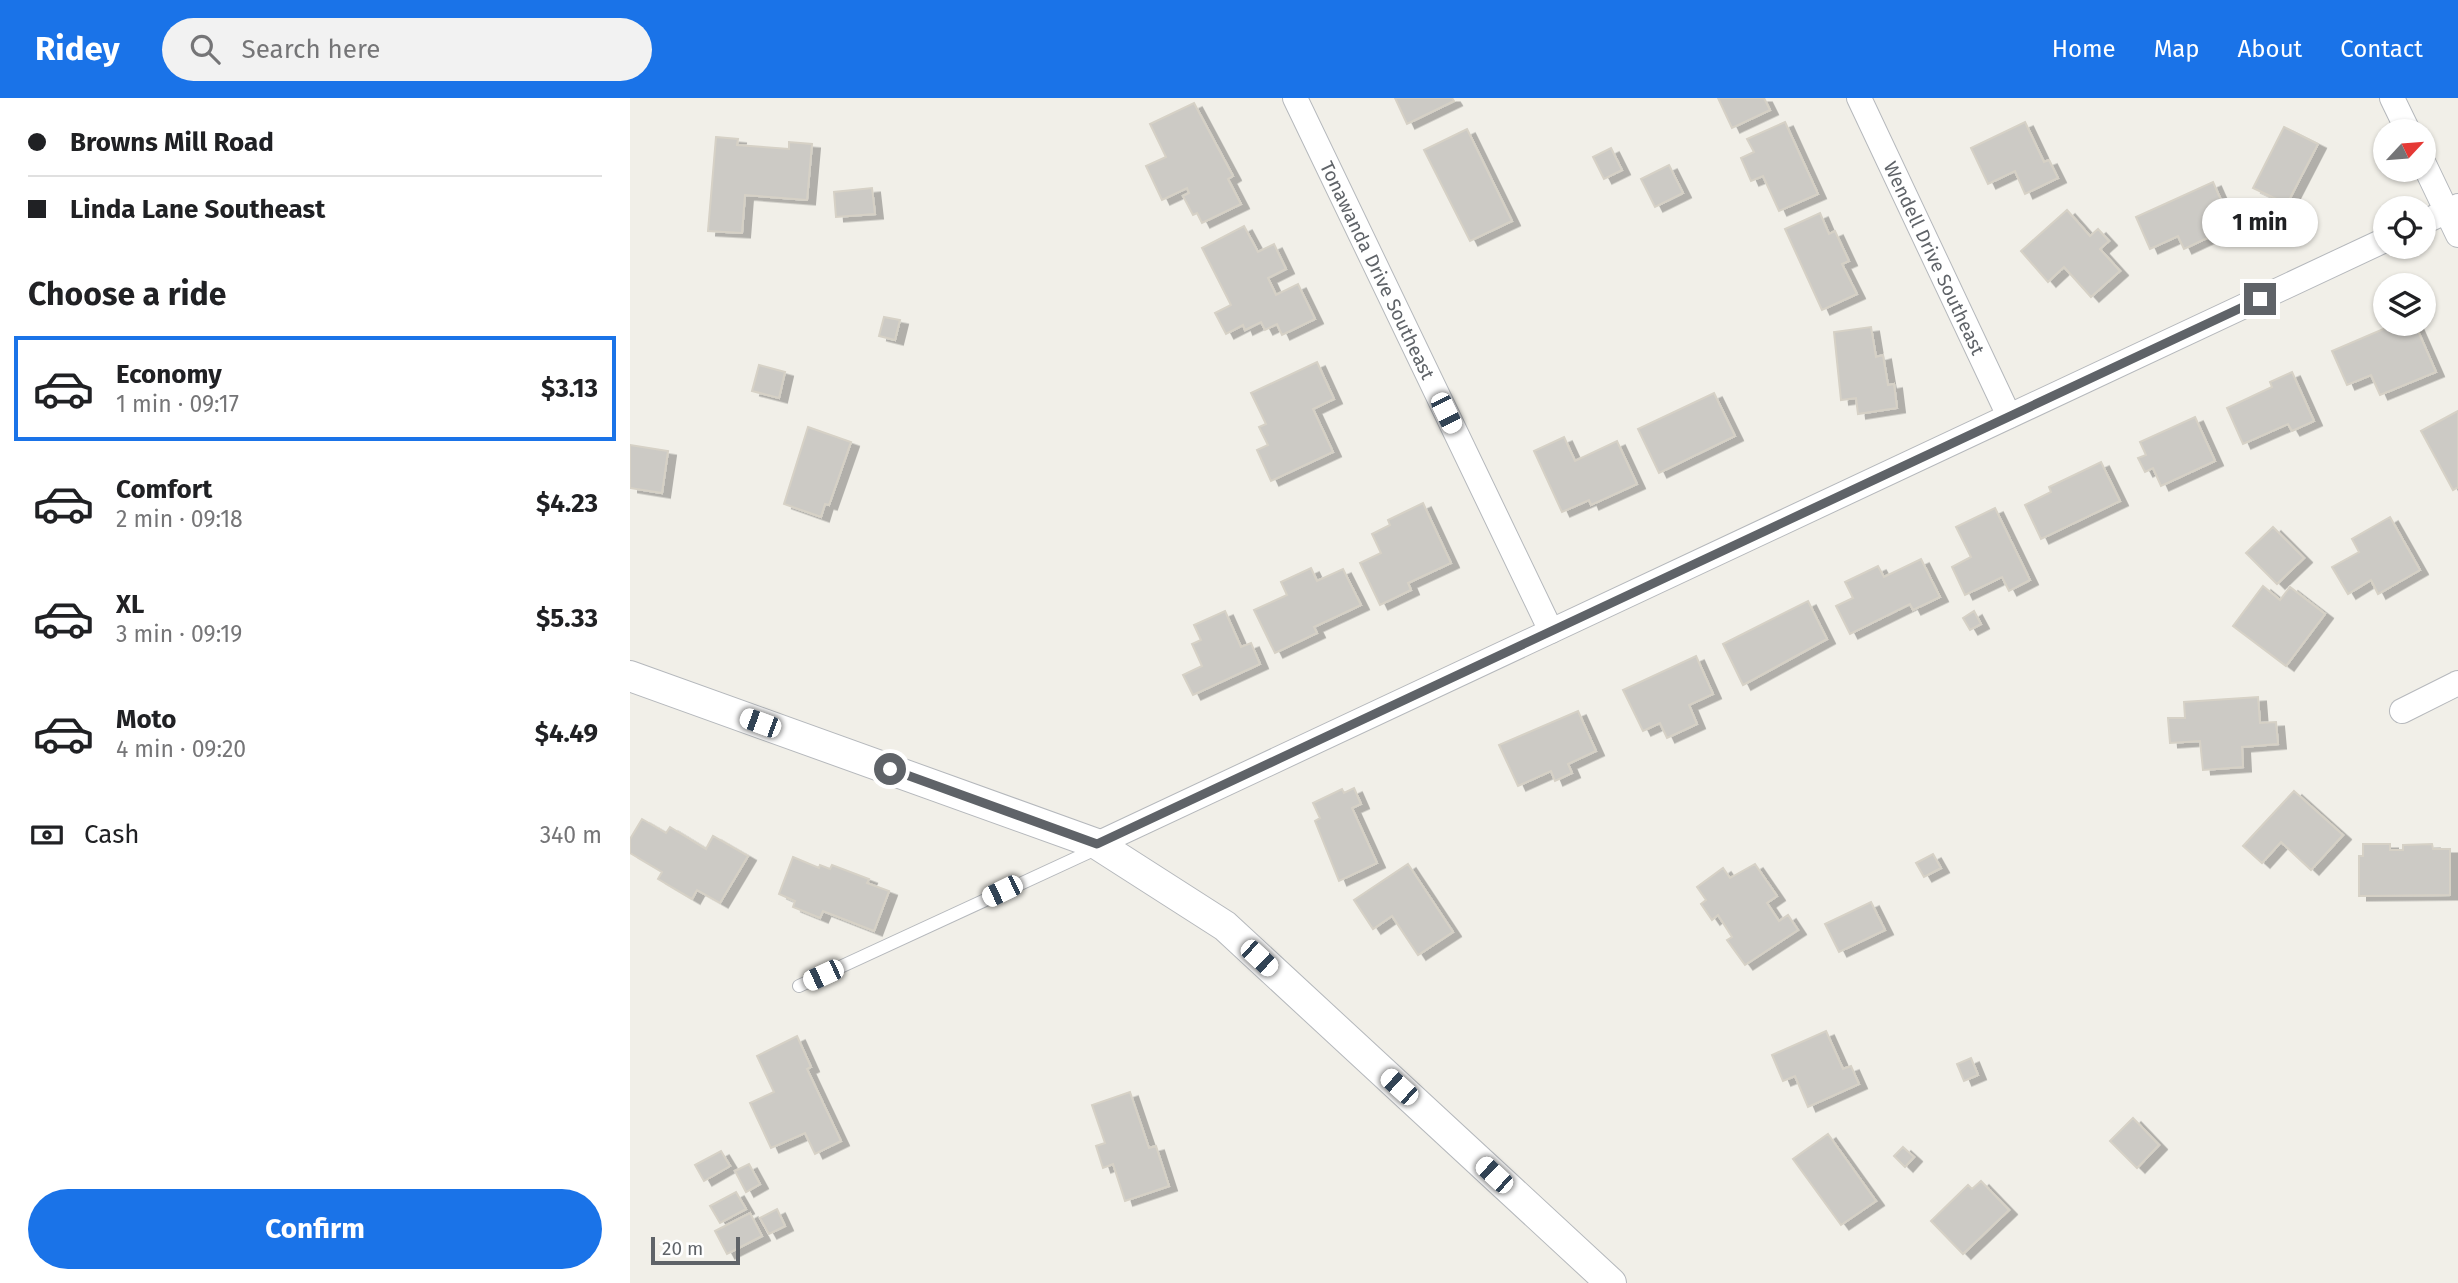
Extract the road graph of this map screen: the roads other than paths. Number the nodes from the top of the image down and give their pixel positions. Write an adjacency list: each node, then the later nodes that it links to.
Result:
1 (1295, 98): 11 (street, Tonawanda Drive Southeast)
2 (1859, 98): 10 (street, Wendell Drive Southeast)
3 (2392, 98): 4 (street)
4 (2402, 119)
5 (2435, 182): 6 (street)
6 (2452, 209): 7 (street); 8 (street)
7 (2436, 216)
8 (2458, 235)
9 (2373, 246): 10 (street)
10 (2009, 416): 11 (street)
11 (1551, 631): 15 (street)
12 (630, 676): 15 (street)
13 (2458, 683): 14 (street)
14 (2402, 711)
15 (1099, 845): 16 (lane); 17 (street)
16 (799, 986)
17 (1611, 1283)

